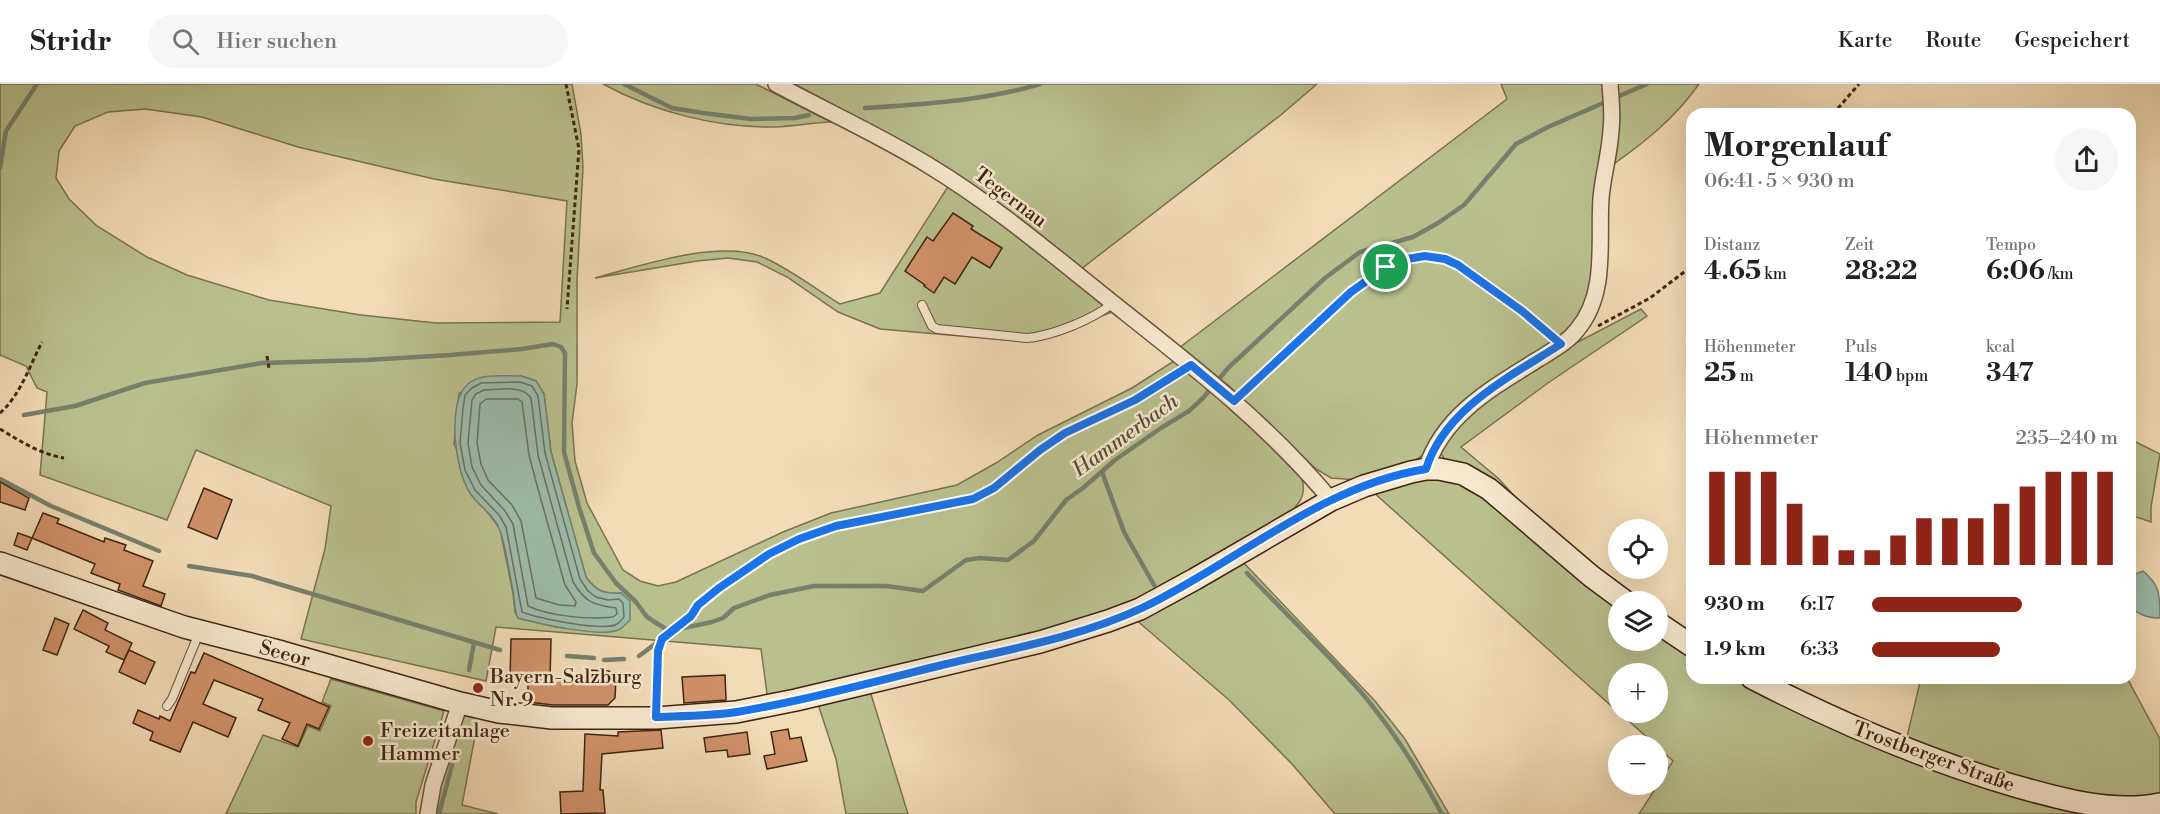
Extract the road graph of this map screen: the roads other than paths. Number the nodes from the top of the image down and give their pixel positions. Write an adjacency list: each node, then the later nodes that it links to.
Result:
1 (776, 84): 3 (street, Tegernau)
2 (1610, 85): 5 (street)
3 (1113, 303): 4 (lane); 6 (street, Tegernau)
4 (922, 305)
5 (1426, 469): 6 (main road); 8 (main road)
6 (1331, 500): 13 (main road, Seeor)
7 (0, 563): 10 (main road, Seeor)
8 (1611, 591)
9 (1668, 630): 11 (main road)
10 (200, 631): 13 (main road, Seeor); 14 (lane)
11 (1686, 642)
12 (1764, 684): 15 (main road, Trostberger Straße)
13 (460, 703): 16 (street)
14 (167, 706)
15 (2160, 804)
16 (428, 814)

